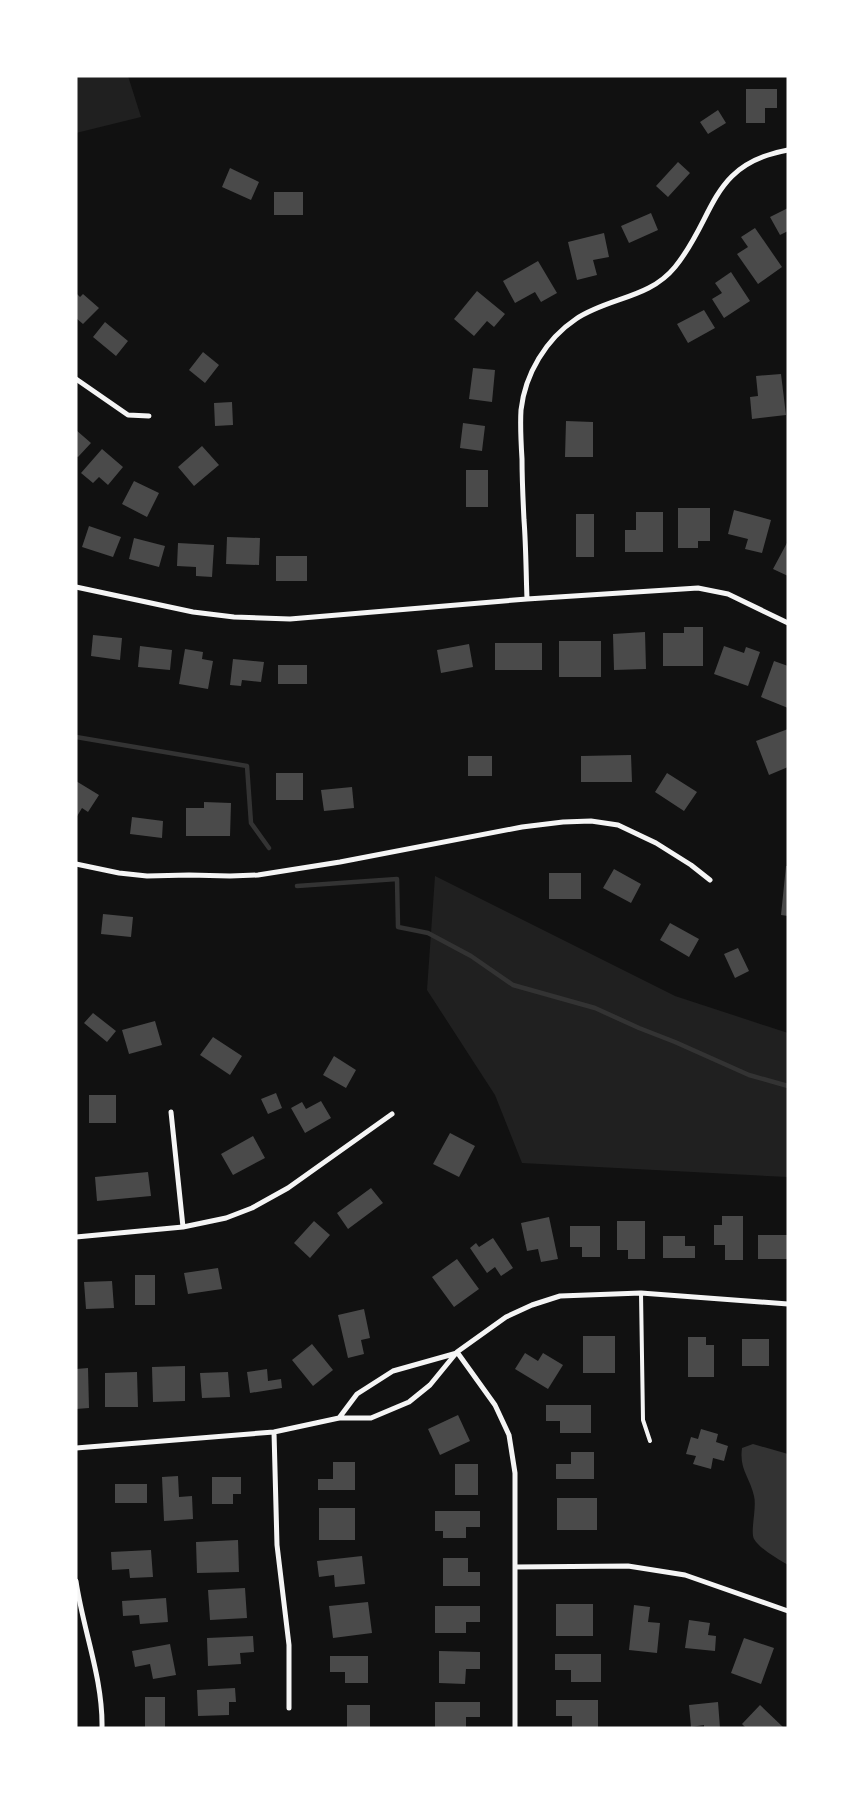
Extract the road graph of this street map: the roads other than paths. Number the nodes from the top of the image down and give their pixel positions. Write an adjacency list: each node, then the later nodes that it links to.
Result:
1 (788, 150): 5 (street)
2 (76, 379): 3 (street)
3 (149, 416)
4 (76, 587): 5 (street)
5 (528, 599): 6 (street)
6 (788, 623)
7 (76, 864): 8 (street)
8 (710, 880)
9 (171, 1112): 11 (street)
10 (392, 1114): 11 (street)
11 (183, 1227): 12 (street)
12 (76, 1237)
13 (641, 1293): 14 (street); 15 (street); 18 (lane)
14 (788, 1304)
15 (458, 1352): 16 (street); 16 (street); 20 (street)
16 (339, 1418): 17 (street)
17 (274, 1432): 19 (street); 23 (street)
18 (650, 1441)
19 (76, 1448)
20 (515, 1567): 22 (street); 25 (street)
21 (76, 1581): 24 (street)
22 (788, 1611)
23 (288, 1708)
24 (102, 1728)
25 (515, 1728)

